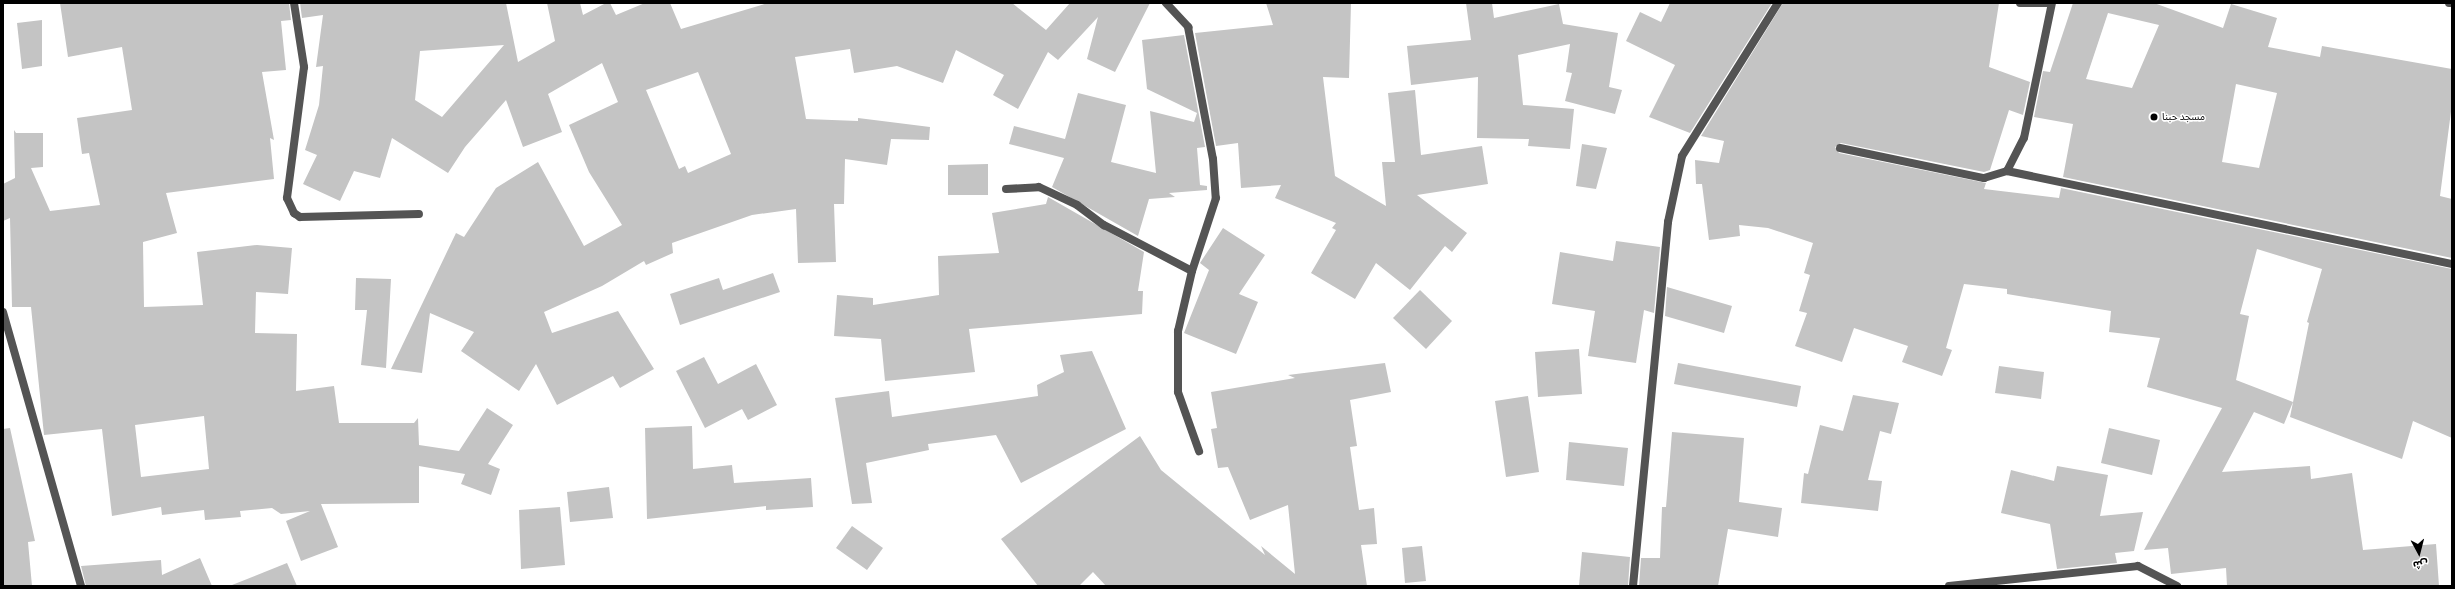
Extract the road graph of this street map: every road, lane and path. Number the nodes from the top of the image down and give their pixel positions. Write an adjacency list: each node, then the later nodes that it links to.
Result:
1 (294, 3): 12 (street)
2 (1166, 3): 14 (street)
3 (1778, 3): 18 (street)
4 (2020, 3): 5 (street)
5 (2047, 3)
6 (2052, 3): 10 (street)
7 (2449, 3): 8 (street)
8 (2452, 3)
9 (1840, 148): 10 (street)
10 (2007, 171): 13 (street)
11 (1006, 189): 14 (street)
12 (419, 214)
13 (2452, 264)
14 (1192, 271): 16 (street)
15 (3, 312): 17 (street)
16 (1198, 451)
17 (81, 586)
18 (1633, 586)
19 (1949, 586): 20 (street)
20 (2177, 586)

